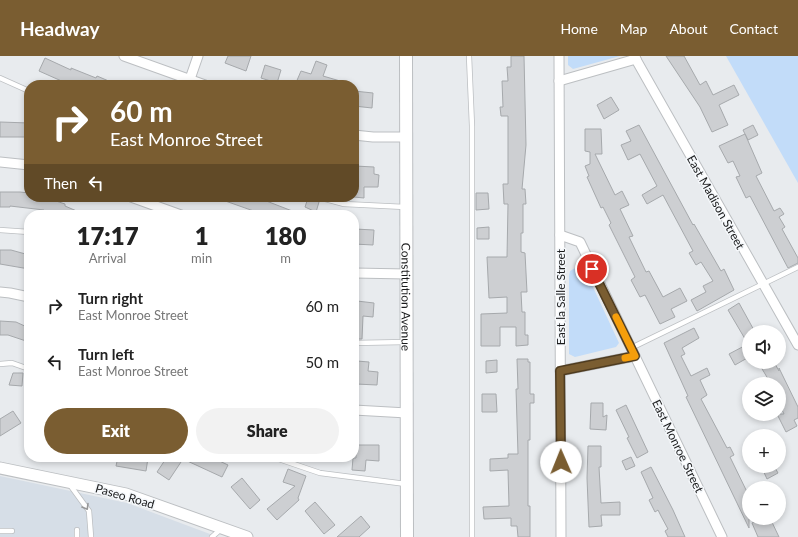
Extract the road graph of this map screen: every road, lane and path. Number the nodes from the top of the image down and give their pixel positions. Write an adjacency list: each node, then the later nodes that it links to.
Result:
1 (124, 56): 8 (street)
2 (198, 56): 8 (street)
3 (406, 56): 12 (main road, Constitution Avenue)
4 (469, 56): 51 (lane)
5 (559, 56): 9 (street, East la Salle Street)
6 (635, 58): 9 (street, East Madison Street); 25 (street, East Madison Street)
7 (0, 78): 10 (lane)
8 (190, 79)
9 (559, 82): 21 (street, East la Salle Street)
10 (24, 89)
11 (359, 136): 12 (street)
12 (407, 138): 17 (main road, Constitution Avenue)
13 (0, 162): 14 (street)
14 (24, 164)
15 (145, 202): 18 (street)
16 (337, 202): 17 (lane)
17 (407, 207): 24 (main road, Constitution Avenue)
18 (167, 210)
19 (0, 230): 20 (lane)
20 (24, 232)
21 (560, 235): 31 (street, East Monroe Street); 34 (street, East la Salle Street)
22 (798, 267): 25 (lane)
23 (359, 273): 24 (street)
24 (407, 274): 28 (main road, Constitution Avenue)
25 (762, 284): 30 (street, East Madison Street); 31 (lane)
26 (0, 292): 27 (street)
27 (24, 296)
28 (407, 342): 29 (lane); 36 (main road, Constitution Avenue)
29 (359, 343)
30 (798, 345)
31 (633, 352): 34 (street); 53 (street, East Monroe Street)
32 (0, 364): 33 (lane)
33 (24, 367)
34 (560, 371): 52 (street, East la Salle Street)
35 (359, 410): 36 (street)
36 (407, 412): 40 (main road, Constitution Avenue)
37 (288, 462): 40 (lane)
38 (0, 468): 39 (street, Paseo Road)
39 (68, 482): 41 (street, Paseo Road); 47 (lane, one-way to 47)
40 (408, 484): 45 (main road, Constitution Avenue)
41 (223, 528): 48 (lane); 49 (street, Paseo Road)
42 (77, 530): 46 (lane)
43 (0, 531): 44 (lane)
44 (12, 531)
45 (407, 531): 50 (main road, Constitution Avenue)
46 (77, 537)
47 (91, 537)
48 (212, 537)
49 (247, 537)
50 (403, 537)
51 (472, 537)
52 (561, 537)
53 (722, 537)

